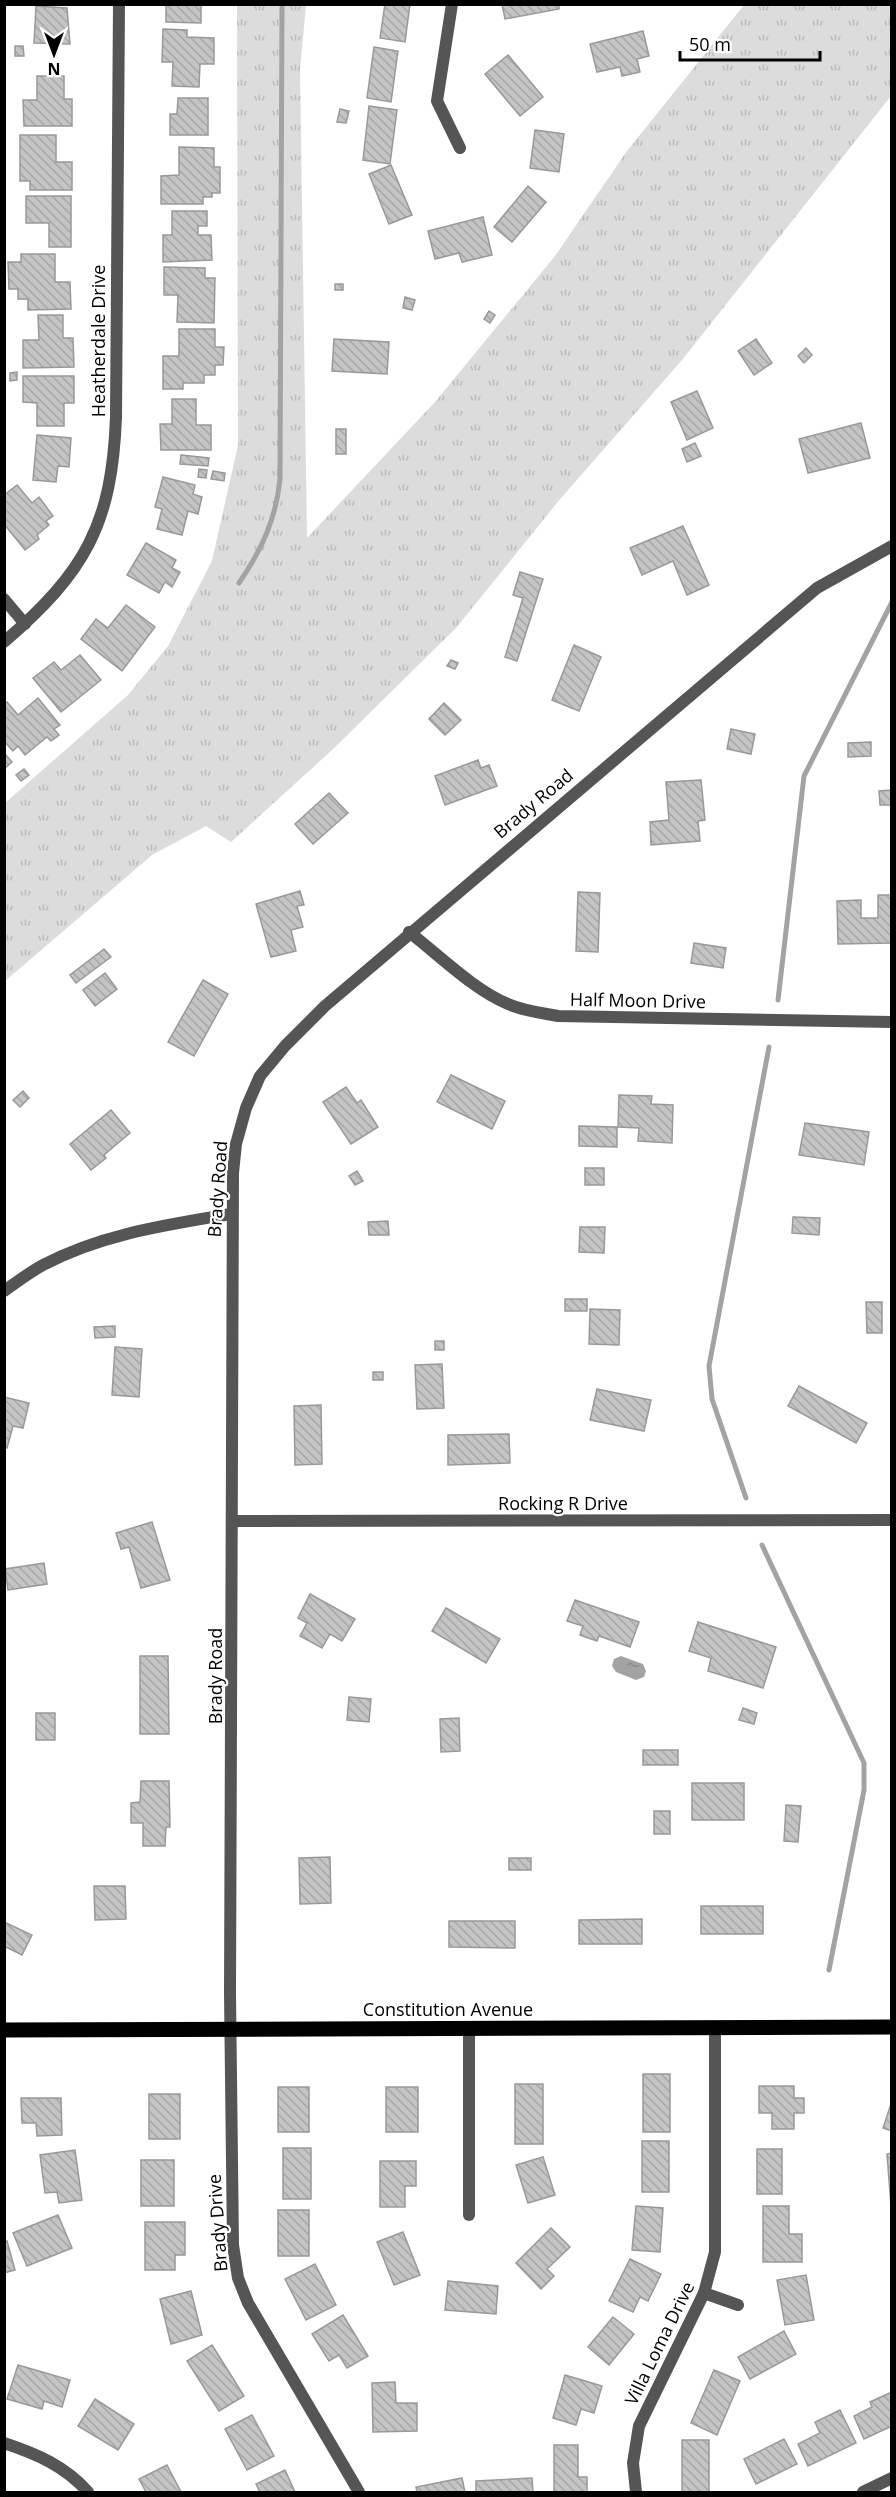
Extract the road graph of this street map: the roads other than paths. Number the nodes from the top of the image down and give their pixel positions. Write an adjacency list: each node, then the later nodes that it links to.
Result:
1 (120, 4): 6 (street, Heatherdale Drive)
2 (452, 4): 3 (street)
3 (460, 148)
4 (891, 546): 8 (street, Brady Road)
5 (4, 599): 6 (street)
6 (25, 624): 7 (street, Heatherdale Drive)
7 (4, 642)
8 (409, 932): 9 (street, Half Moon Drive); 10 (street, Brady Road)
9 (891, 1022)
10 (231, 1215): 11 (street); 13 (street, Brady Road)
11 (4, 1291)
12 (891, 1520): 13 (street, Rocking R Drive)
13 (234, 1521): 14 (street, Brady Road)
14 (232, 2028): 15 (main road, Constitution Avenue); 18 (main road, Constitution Avenue); 25 (street, Brady Drive)
15 (469, 2028): 16 (main road, Constitution Avenue); 19 (street)
16 (715, 2028): 17 (main road, Constitution Avenue); 20 (street, Villa Loma Drive)
17 (891, 2028)
18 (4, 2030)
19 (469, 2216)
20 (704, 2293): 21 (street); 26 (street, Villa Loma Drive)
21 (738, 2305)
22 (4, 2443): 24 (street)
23 (891, 2478): 27 (street)
24 (88, 2493)
25 (359, 2493)
26 (636, 2493)
27 (863, 2493)

